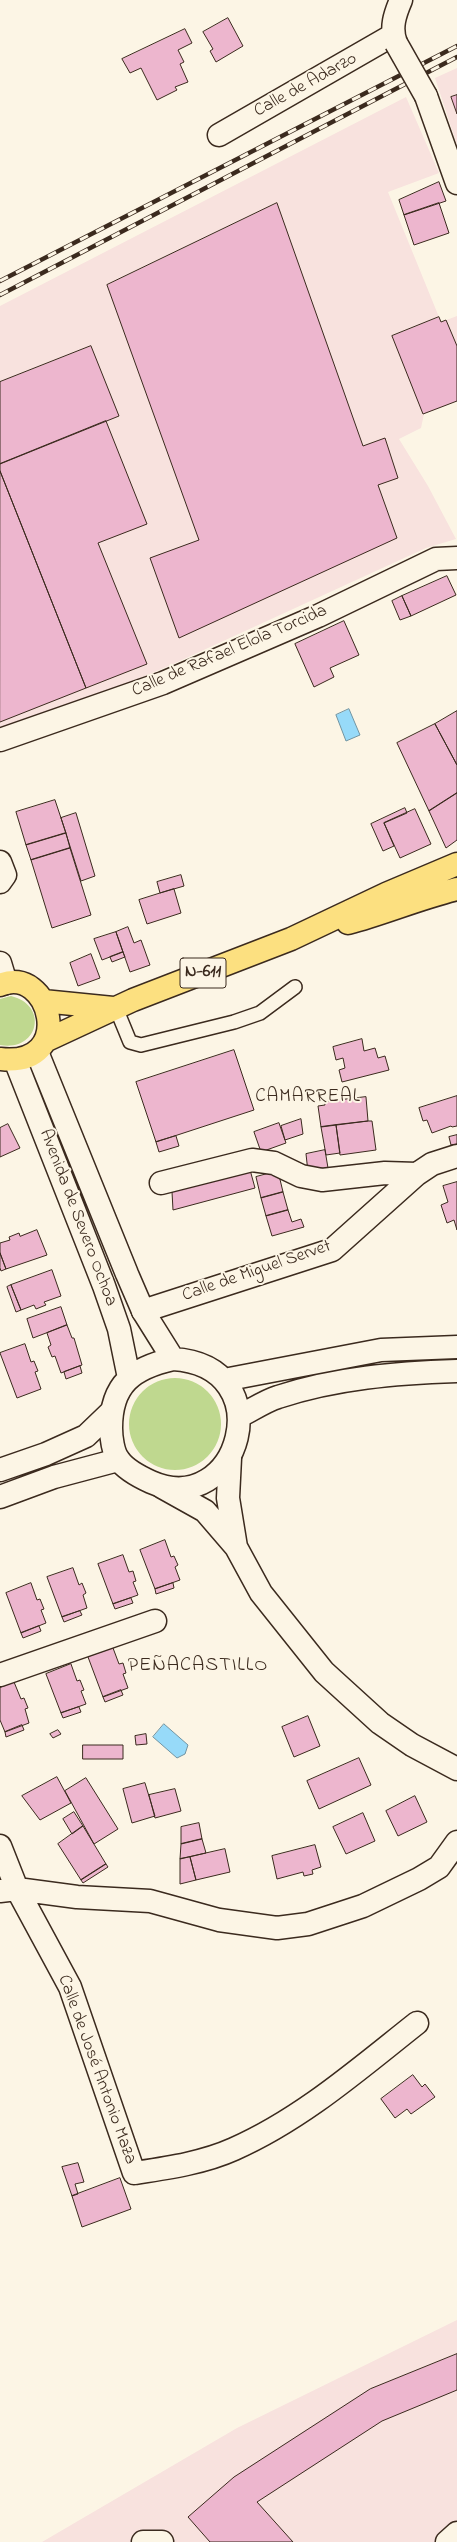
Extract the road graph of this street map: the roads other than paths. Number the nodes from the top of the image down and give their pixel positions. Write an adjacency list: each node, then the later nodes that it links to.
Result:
1 (401, 0): 2 (street)
2 (395, 39): 3 (street, Calle de Adarzo); 4 (street, bridge)
3 (219, 135)
4 (457, 183)
5 (457, 558): 6 (street, Calle de Rafael Elola Torcida)
6 (0, 740)
7 (0, 862): 9 (street)
8 (457, 864): 11 (highway, N-611)
9 (0, 882)
10 (457, 889): 11 (highway, N-611)
11 (291, 939): 15 (highway, N-611)
12 (2, 977): 14 (highway)
13 (294, 987): 15 (lane)
14 (43, 1001): 15 (highway, N-611); 16 (highway)
15 (116, 1008): 16 (highway, N-611)
16 (42, 1046): 17 (highway, N-611); 21 (street, Avenida de Severo Ochoa)
17 (8, 1059): 25 (street, Avenida de Severo Ochoa)
18 (457, 1156): 19 (street, Calle de Miguel Servet)
19 (417, 1174): 20 (street); 21 (street, Calle de Miguel Servet)
20 (161, 1182)
21 (143, 1311): 23 (street, Avenida de Severo Ochoa)
22 (457, 1347): 26 (street)
23 (173, 1359): 25 (street); 26 (street)
24 (457, 1371): 28 (street)
25 (129, 1378): 27 (street)
26 (224, 1380): 28 (street)
27 (111, 1412): 30 (street); 31 (street)
28 (240, 1416): 29 (street)
29 (230, 1458): 32 (street); 34 (street)
30 (118, 1460): 32 (street); 33 (street)
31 (0, 1470)
32 (162, 1487): 34 (street)
33 (0, 1497)
34 (236, 1547): 37 (street)
35 (155, 1621): 36 (street)
36 (0, 1676)
37 (457, 1769)
38 (457, 1842): 40 (street)
39 (0, 1846): 40 (street, Calle de José Antonio Maza)
40 (8, 1890): 41 (street, Calle de José Antonio Maza)
41 (417, 2023)
42 (457, 2533): 45 (street)
43 (143, 2542): 44 (street)
44 (162, 2542)
45 (447, 2542)

